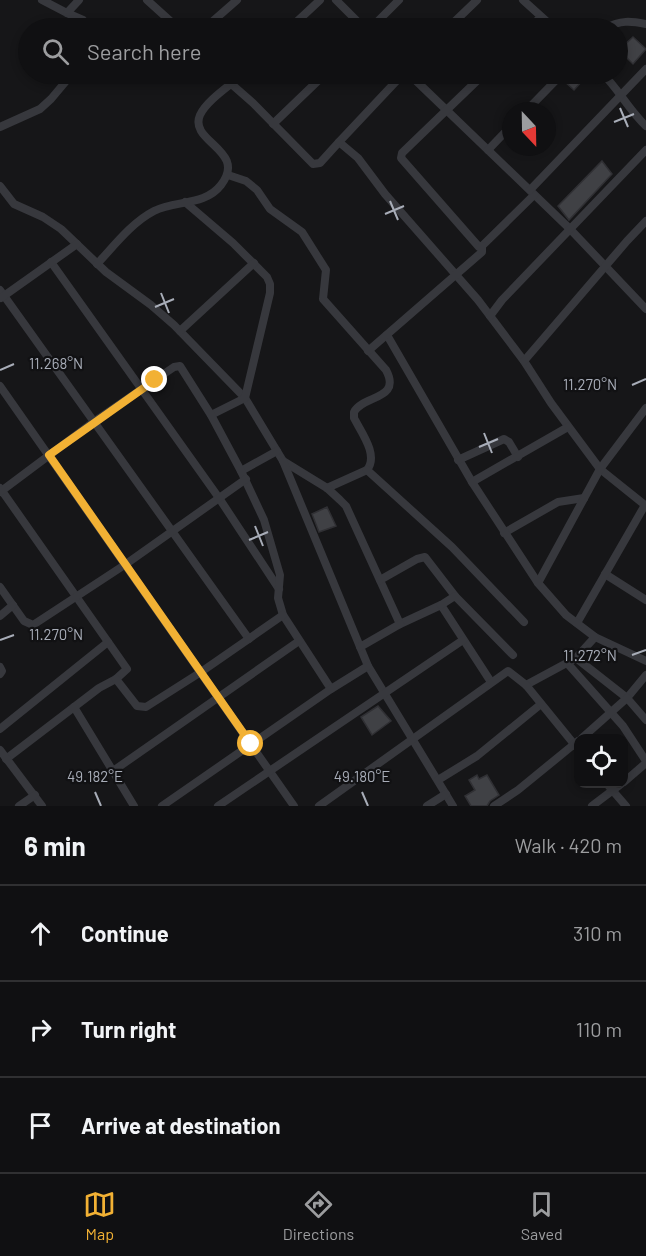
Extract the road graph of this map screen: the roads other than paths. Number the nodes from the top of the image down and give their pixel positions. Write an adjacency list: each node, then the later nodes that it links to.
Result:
1 (42, 0): 10 (street)
2 (79, 0): 10 (street)
3 (147, 0): 13 (street)
4 (237, 0): 14 (street)
5 (320, 0): 15 (street)
6 (336, 0): 16 (street)
7 (399, 0): 17 (street)
8 (477, 0): 18 (street)
9 (523, 0): 11 (street)
10 (68, 13): 12 (street)
11 (541, 17)
12 (79, 18)
13 (167, 18)
14 (216, 18)
15 (301, 18)
16 (354, 18)
17 (381, 18)
18 (458, 18)
19 (628, 21): 20 (street)
20 (646, 24)
21 (646, 69): 30 (street)
22 (64, 84): 35 (street)
23 (315, 84): 33 (street)
24 (394, 84): 37 (street)
25 (420, 84): 32 (street)
26 (474, 84): 32 (street)
27 (552, 84): 31 (street)
28 (612, 84): 30 (street)
29 (231, 85): 33 (street); 40 (street)
30 (621, 95): 34 (street); 42 (street)
31 (535, 102)
32 (448, 111): 38 (street); 47 (street)
33 (273, 124): 37 (street)
34 (646, 126)
35 (0, 127)
36 (502, 135): 38 (street)
37 (339, 142): 52 (street)
38 (488, 150): 42 (street)
39 (646, 150): 45 (street)
40 (228, 175): 43 (street); 58 (street)
41 (0, 186): 46 (street)
42 (532, 192): 45 (street); 47 (street)
43 (185, 202): 49 (street); 50 (street)
44 (646, 221): 51 (street)
45 (570, 229): 51 (street); 55 (street)
46 (77, 244): 48 (street); 49 (street)
47 (482, 246): 52 (street)
48 (51, 262): 53 (street); 61 (street)
49 (97, 264): 56 (street)
50 (254, 264): 56 (street); 62 (street)
51 (605, 266): 54 (street); 59 (street)
52 (457, 274): 55 (street); 57 (street)
53 (1, 295): 65 (street)
54 (646, 309)
55 (490, 316): 59 (street)
56 (180, 331): 62 (street)
57 (387, 335): 58 (street); 70 (street)
58 (368, 351): 73 (street)
59 (524, 361): 66 (street)
60 (0, 386): 68 (street)
61 (140, 390): 64 (street); 65 (street); 78 (street)
62 (245, 398): 64 (street); 67 (street)
63 (646, 408): 72 (street)
64 (211, 415): 74 (street)
65 (95, 422): 68 (street); 81 (street)
66 (568, 427): 69 (street); 72 (street)
67 (277, 452): 71 (street); 74 (street)
68 (49, 455): 77 (street); 83 (street)
69 (518, 457): 70 (street); 75 (street)
70 (458, 460): 75 (street)
71 (283, 461): 76 (street); 104 (street)
72 (600, 469): 79 (street); 80 (street)
73 (367, 470): 76 (street); 96 (street)
74 (243, 475): 78 (street); 88 (street)
75 (472, 482): 82 (street)
76 (327, 488): 85 (street)
77 (1, 490): 89 (street)
78 (219, 498): 81 (street); 88 (street)
79 (584, 498): 82 (street); 86 (street)
80 (644, 502): 84 (street)
81 (172, 531): 83 (street); 100 (street)
82 (504, 533): 86 (street)
83 (126, 564): 89 (street); 111 (street)
84 (605, 574): 91 (street); 97 (street)
85 (380, 580): 90 (street); 98 (street)
86 (538, 583): 97 (street)
87 (0, 587): 92 (street)
88 (279, 589): 94 (street)
89 (76, 596): 92 (street); 103 (street)
90 (455, 596): 93 (street); 105 (street)
91 (646, 600)
92 (13, 605): 95 (street)
93 (441, 605): 98 (street); 101 (street)
94 (283, 615): 100 (street); 102 (street)
95 (0, 616)
96 (524, 622)
97 (577, 623): 99 (street)
98 (400, 624): 104 (street)
99 (595, 638): 106 (street); 107 (street)
100 (249, 639): 111 (street)
101 (463, 640): 115 (street); 118 (street)
102 (299, 641): 117 (street); 119 (street)
103 (108, 642): 114 (street); 125 (street)
104 (360, 647): 109 (street)
105 (513, 655)
106 (576, 658): 108 (street); 120 (street)
107 (646, 661)
108 (568, 664): 116 (street); 123 (street)
109 (368, 666): 117 (street); 118 (street)
110 (0, 667): 112 (street)
111 (201, 672): 114 (street); 119 (street)
112 (0, 674)
113 (646, 675): 120 (street)
114 (116, 679): 122 (street)
115 (491, 682): 116 (street); 127 (street)
116 (526, 685): 121 (street)
117 (331, 689): 129 (street)
118 (385, 693): 127 (street); 133 (street)
119 (219, 698): 129 (street); 134 (street)
120 (627, 698): 123 (street); 124 (street)
121 (541, 704): 128 (street); 136 (street)
122 (74, 707): 131 (street); 134 (street)
123 (612, 713): 126 (street); 132 (street)
124 (646, 720)
125 (0, 729)
126 (588, 734)
127 (412, 738): 136 (street); 147 (street)
128 (574, 739)
129 (251, 744): 133 (street); 144 (street)
130 (574, 746): 150 (street)
131 (2, 753): 140 (street)
132 (646, 762): 135 (street)
133 (269, 770): 145 (street); 146 (street)
134 (113, 771): 143 (street)
135 (628, 778)
136 (438, 780): 139 (street)
137 (609, 788): 151 (street)
138 (611, 788): 152 (street)
139 (446, 794): 148 (street); 149 (street)
140 (34, 795): 141 (street); 142 (street)
141 (19, 806)
142 (42, 806)
143 (134, 806)
144 (162, 806)
145 (218, 806)
146 (294, 806)
147 (319, 806)
148 (427, 806)
149 (453, 806)
150 (494, 806)
151 (592, 806)
152 (626, 806)

